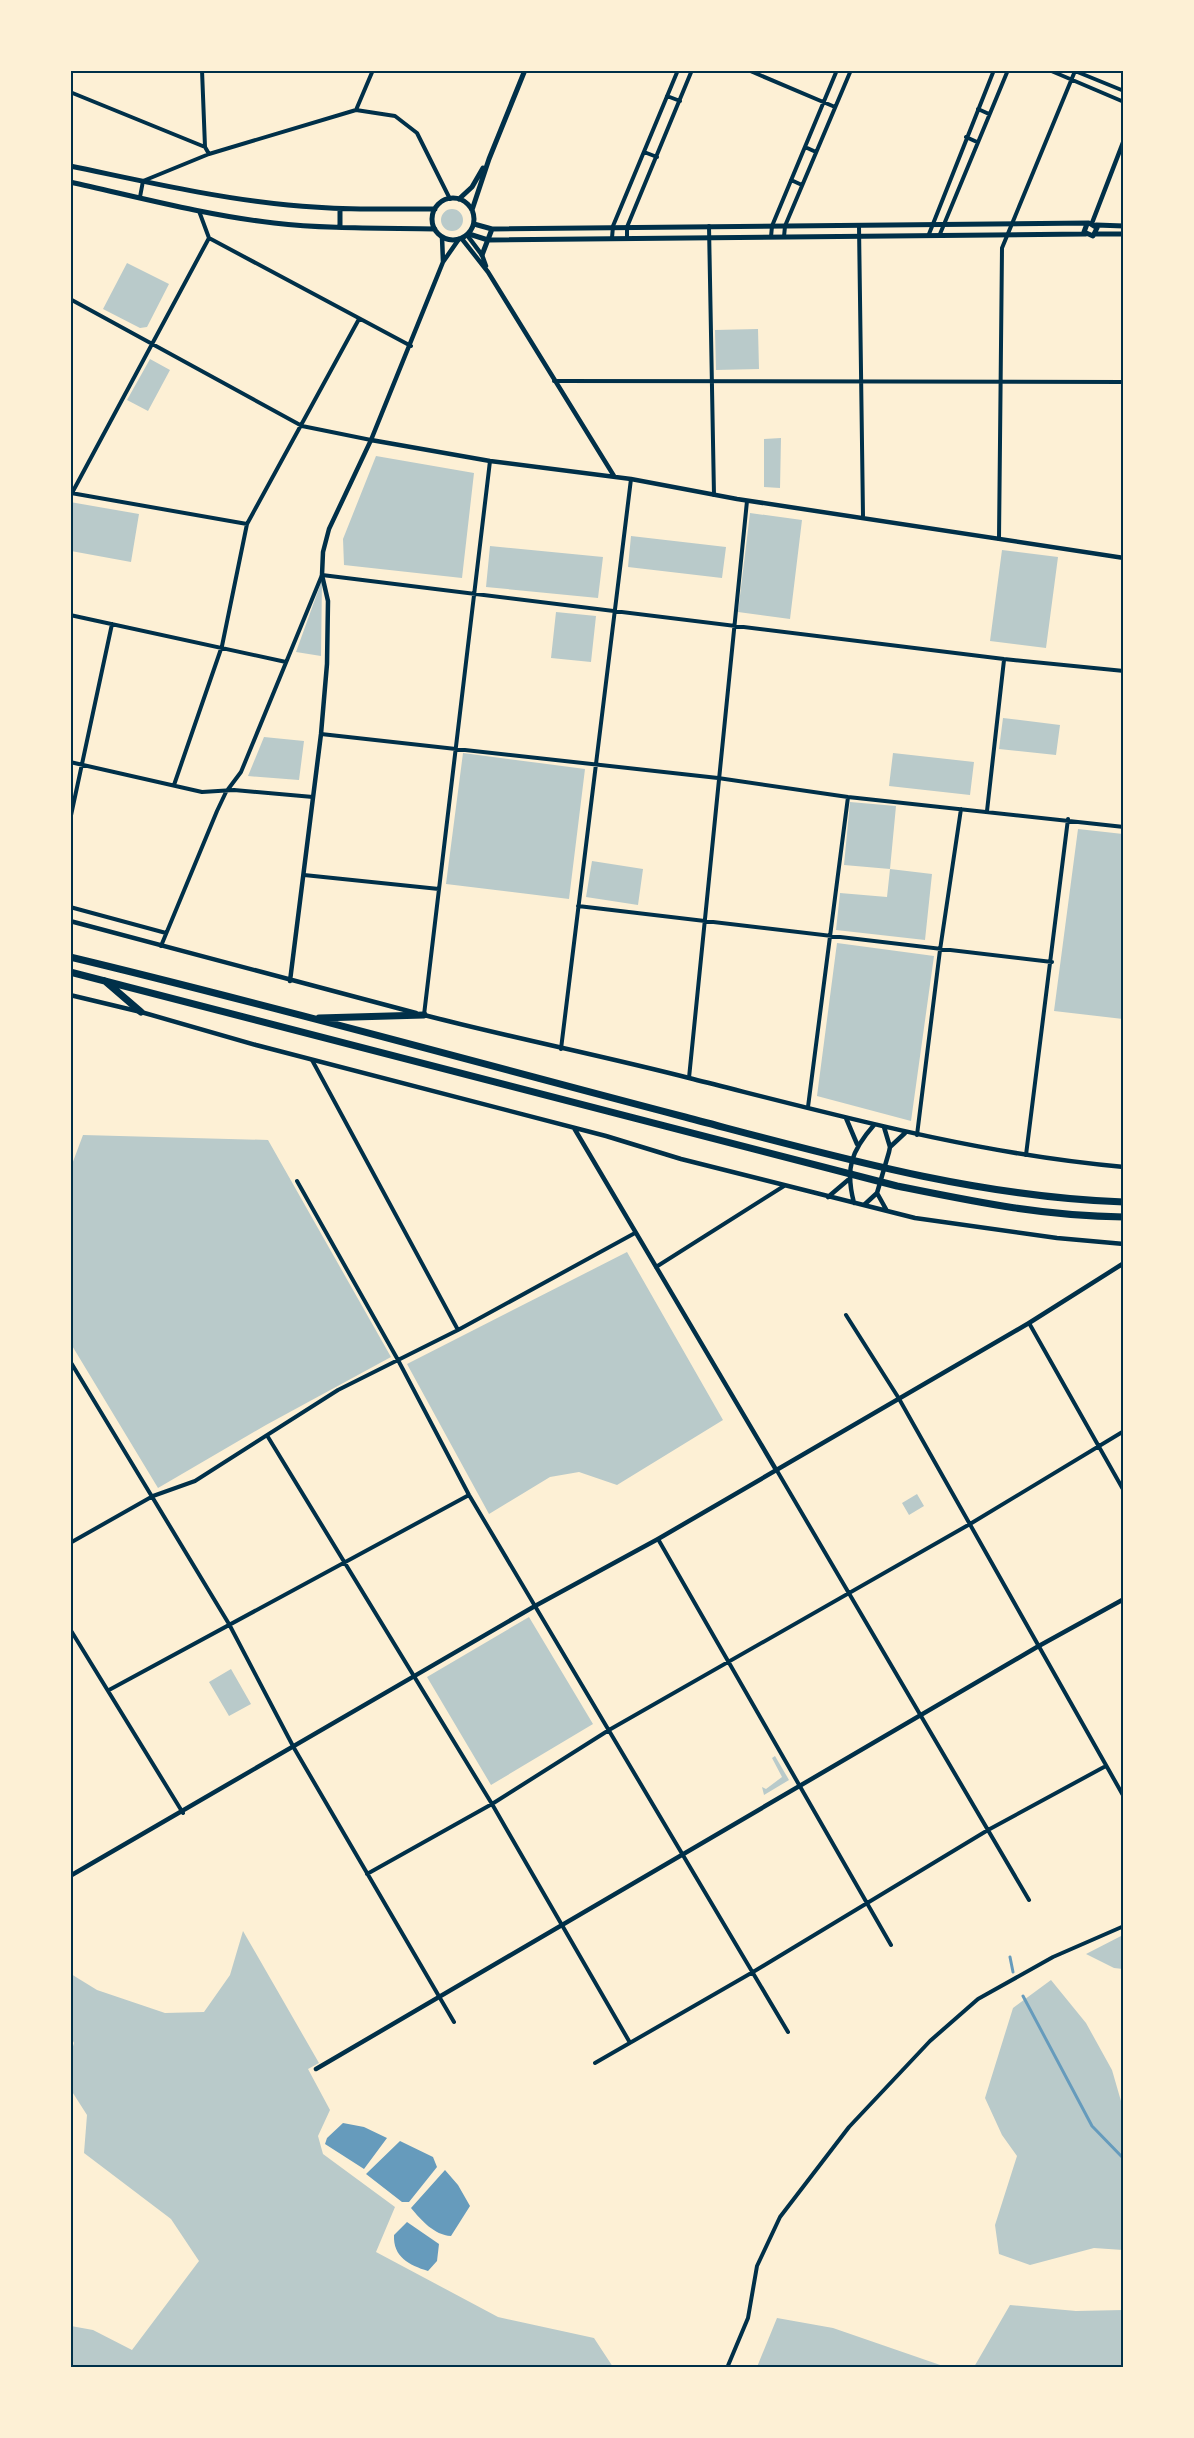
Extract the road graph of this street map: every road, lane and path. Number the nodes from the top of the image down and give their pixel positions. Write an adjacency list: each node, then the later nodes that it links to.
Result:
1 (202, 70): 30 (street)
2 (373, 70): 25 (street)
3 (525, 70): 36 (main road)
4 (678, 70): 19 (street)
5 (692, 70): 20 (street)
6 (748, 70): 21 (street)
7 (837, 70): 21 (street)
8 (842, 70): 13 (street)
9 (994, 70): 24 (street)
10 (1008, 70): 26 (street)
11 (1075, 70): 14 (street); 15 (street)
12 (1051, 71): 15 (street)
13 (851, 72): 23 (street)
14 (1094, 79): 16 (street); 17 (street)
15 (1072, 80): 16 (street); 53 (street)
16 (1091, 88): 22 (street)
17 (1124, 91)
18 (70, 92): 30 (street)
19 (667, 96): 20 (street); 32 (street)
20 (680, 101): 35 (street)
21 (823, 102): 23 (street); 31 (street)
22 (1124, 102)
23 (835, 107): 33 (street)
24 (978, 109): 26 (street); 27 (street)
25 (356, 110): 34 (street); 45 (street)
26 (989, 114): 29 (street)
27 (966, 137): 29 (street); 38 (street)
28 (1124, 140): 54 (street)
29 (977, 142): 39 (street)
30 (205, 147): 34 (street)
31 (805, 147): 33 (street); 40 (street)
32 (644, 152): 35 (street); 57 (street)
33 (816, 152): 43 (street)
34 (209, 154): 41 (street)
35 (657, 157): 63 (street)
36 (489, 159): 46 (main road); 49 (main road)
37 (70, 166): 41 (main road)
38 (953, 169): 39 (street); 55 (street)
39 (964, 174): 52 (street)
40 (791, 180): 43 (street); 59 (street)
41 (143, 181): 44 (street); 47 (main road)
42 (70, 183): 44 (main road)
43 (802, 184): 60 (street)
44 (140, 197): 50 (main road)
45 (450, 199): 46 (main road); 48 (main road)
46 (459, 200): 49 (main road)
47 (340, 209): 48 (main road); 62 (main road)
48 (435, 209): 64 (main road)
49 (472, 210): 51 (main road)
50 (200, 211): 62 (main road); 78 (street)
51 (474, 224): 65 (main road); 73 (main road)
52 (944, 224): 53 (main road); 55 (main road); 67 (street)
53 (1012, 224): 54 (main road); 68 (street)
54 (1092, 224): 56 (main road); 69 (main road); 70 (main road)
55 (932, 225): 61 (main road); 66 (street)
56 (1124, 225)
57 (613, 226): 63 (main road); 65 (main road); 79 (street)
58 (709, 226): 59 (main road); 63 (main road); 74 (street)
59 (772, 226): 60 (main road); 75 (street)
60 (784, 226): 61 (main road); 76 (street)
61 (859, 226): 77 (street)
62 (340, 227): 64 (main road)
63 (627, 227): 80 (street)
64 (435, 229): 72 (main road)
65 (492, 229): 81 (main road)
66 (929, 234): 67 (main road); 77 (main road)
67 (940, 234): 68 (main road)
68 (1007, 234): 69 (main road); 92 (street)
69 (1086, 234): 70 (main road)
70 (1096, 234): 71 (main road)
71 (1124, 234)
72 (442, 237): 73 (main road); 83 (street)
73 (464, 237): 81 (main road); 82 (street); 83 (street); 84 (street)
74 (709, 237): 75 (main road); 80 (main road); 90 (street)
75 (771, 237): 76 (main road)
76 (784, 237): 77 (main road)
77 (859, 237): 91 (street)
78 (208, 238): 86 (street); 87 (street)
79 (612, 238): 80 (main road); 81 (main road)
80 (627, 238)
81 (488, 240): 82 (main road)
82 (482, 255): 84 (street)
83 (443, 262): 88 (street)
84 (488, 272): 89 (street)
85 (70, 299): 87 (street)
86 (359, 319): 88 (street); 94 (street)
87 (150, 345): 94 (street); 99 (street)
88 (411, 346): 95 (street)
89 (553, 381): 90 (street); 97 (street)
90 (711, 381): 91 (street); 100 (street)
91 (862, 381): 92 (street); 102 (street)
92 (1000, 382): 93 (street); 104 (street)
93 (1124, 382)
94 (302, 426): 95 (street); 103 (street)
95 (371, 440): 96 (street); 106 (street)
96 (490, 461): 97 (street); 107 (street)
97 (614, 476): 98 (street)
98 (631, 479): 100 (street); 108 (street)
99 (71, 493): 103 (street)
100 (714, 495): 101 (street)
101 (747, 501): 102 (street); 111 (street)
102 (863, 516): 104 (street)
103 (247, 524): 112 (street)
104 (999, 540): 105 (street)
105 (1124, 558)
106 (322, 574): 107 (street); 114 (street); 116 (street)
107 (474, 595): 108 (street); 117 (street)
108 (614, 612): 111 (street); 119 (street)
109 (70, 615): 110 (street)
110 (112, 624): 112 (street); 120 (street)
111 (733, 625): 113 (street); 121 (street)
112 (222, 646): 114 (street); 122 (street)
113 (1004, 659): 115 (street); 127 (street)
114 (286, 662): 123 (street)
115 (1124, 671)
116 (321, 734): 117 (street); 124 (street)
117 (456, 748): 119 (street); 132 (street)
118 (70, 762): 120 (street)
119 (596, 764): 121 (street); 133 (street)
120 (83, 765): 122 (street); 129 (street)
121 (718, 778): 125 (street); 135 (street)
122 (174, 784): 123 (street)
123 (226, 792): 124 (street); 137 (street)
124 (313, 797): 131 (street)
125 (848, 797): 126 (street); 138 (street)
126 (961, 809): 127 (street); 140 (street)
127 (987, 811): 128 (street)
128 (1068, 819): 130 (street); 142 (street)
129 (70, 820)
130 (1124, 827)
131 (304, 875): 132 (street); 145 (street)
132 (439, 889): 148 (street)
133 (578, 906): 135 (street); 150 (street)
134 (70, 907): 137 (street)
135 (705, 919): 138 (street); 152 (street)
136 (70, 921): 139 (street)
137 (166, 933): 139 (street)
138 (831, 936): 140 (street); 153 (street)
139 (161, 946): 145 (street)
140 (940, 950): 142 (street); 159 (street)
141 (70, 957): 149 (highway)
142 (1052, 962): 162 (street)
143 (70, 972): 144 (highway)
144 (103, 980): 147 (highway); 173 (highway)
145 (290, 981): 148 (street)
146 (70, 995): 147 (street)
147 (141, 1012): 151 (street)
148 (424, 1015): 149 (highway); 150 (street)
149 (310, 1019): 169 (highway)
150 (561, 1049): 152 (street)
151 (312, 1060): 157 (street); 180 (street)
152 (689, 1078): 153 (street)
153 (808, 1107): 154 (street)
154 (846, 1118): 155 (street); 160 (street)
155 (874, 1125): 156 (street); 160 (street)
156 (884, 1127): 158 (street); 161 (street)
157 (574, 1128): 166 (street); 174 (street)
158 (905, 1133): 159 (street); 161 (street)
159 (917, 1136): 162 (street)
160 (857, 1143): 164 (street)
161 (891, 1147): 167 (street)
162 (1025, 1156): 163 (street)
163 (1124, 1167)
164 (848, 1180): 168 (street); 170 (street)
165 (297, 1181): 182 (street)
166 (784, 1186): 168 (street); 177 (street)
167 (877, 1193): 171 (street); 172 (street)
168 (828, 1197): 170 (street)
169 (1124, 1202)
170 (854, 1203): 171 (street)
171 (864, 1205): 172 (street)
172 (887, 1211): 175 (street)
173 (1124, 1217)
174 (635, 1233): 177 (street); 180 (street)
175 (1124, 1244)
176 (1124, 1263): 179 (street)
177 (656, 1267): 187 (street)
178 (846, 1315): 183 (street)
179 (1029, 1323): 183 (street); 186 (street)
180 (458, 1329): 182 (street)
181 (70, 1360): 190 (street)
182 (398, 1360): 185 (street); 189 (street)
183 (898, 1397): 187 (street); 191 (street)
184 (1124, 1431): 186 (street)
185 (268, 1437): 190 (street); 194 (street)
186 (1098, 1445): 188 (street); 191 (street)
187 (775, 1468): 192 (street); 195 (street)
188 (1124, 1491)
189 (469, 1495): 194 (street); 197 (street)
190 (153, 1496): 193 (street); 198 (street)
191 (970, 1524): 195 (street); 200 (street)
192 (658, 1539): 197 (street); 201 (street)
193 (70, 1543)
194 (346, 1563): 198 (street); 202 (street)
195 (848, 1594): 201 (street); 204 (street)
196 (1124, 1599): 200 (street)
197 (535, 1606): 202 (street); 205 (street)
198 (229, 1624): 203 (street); 206 (street)
199 (70, 1629): 203 (street)
200 (1037, 1647): 204 (street); 207 (street)
201 (727, 1662): 205 (street); 208 (street)
202 (414, 1678): 206 (street); 210 (street)
203 (109, 1690): 211 (street)
204 (921, 1716): 208 (street); 212 (street)
205 (609, 1730): 210 (street); 213 (street)
206 (294, 1748): 211 (street); 214 (street)
207 (1104, 1767): 209 (street); 212 (street)
208 (799, 1786): 213 (street); 217 (street)
209 (1124, 1797)
210 (492, 1804): 214 (street); 218 (street)
211 (183, 1813): 215 (street)
212 (988, 1830): 216 (street); 217 (street)
213 (681, 1854): 218 (street); 221 (street)
214 (367, 1874): 222 (street)
215 (70, 1876)
216 (1029, 1900)
217 (866, 1905): 220 (street); 221 (street)
218 (562, 1923): 222 (street); 225 (street)
219 (1124, 1926): 228 (street)
220 (891, 1945)
221 (753, 1972): 224 (street); 225 (street)
222 (440, 1995): 223 (street); 227 (street)
223 (454, 2022)
224 (788, 2032)
225 (629, 2041): 226 (street)
226 (595, 2063)
227 (316, 2069)
228 (727, 2367)

